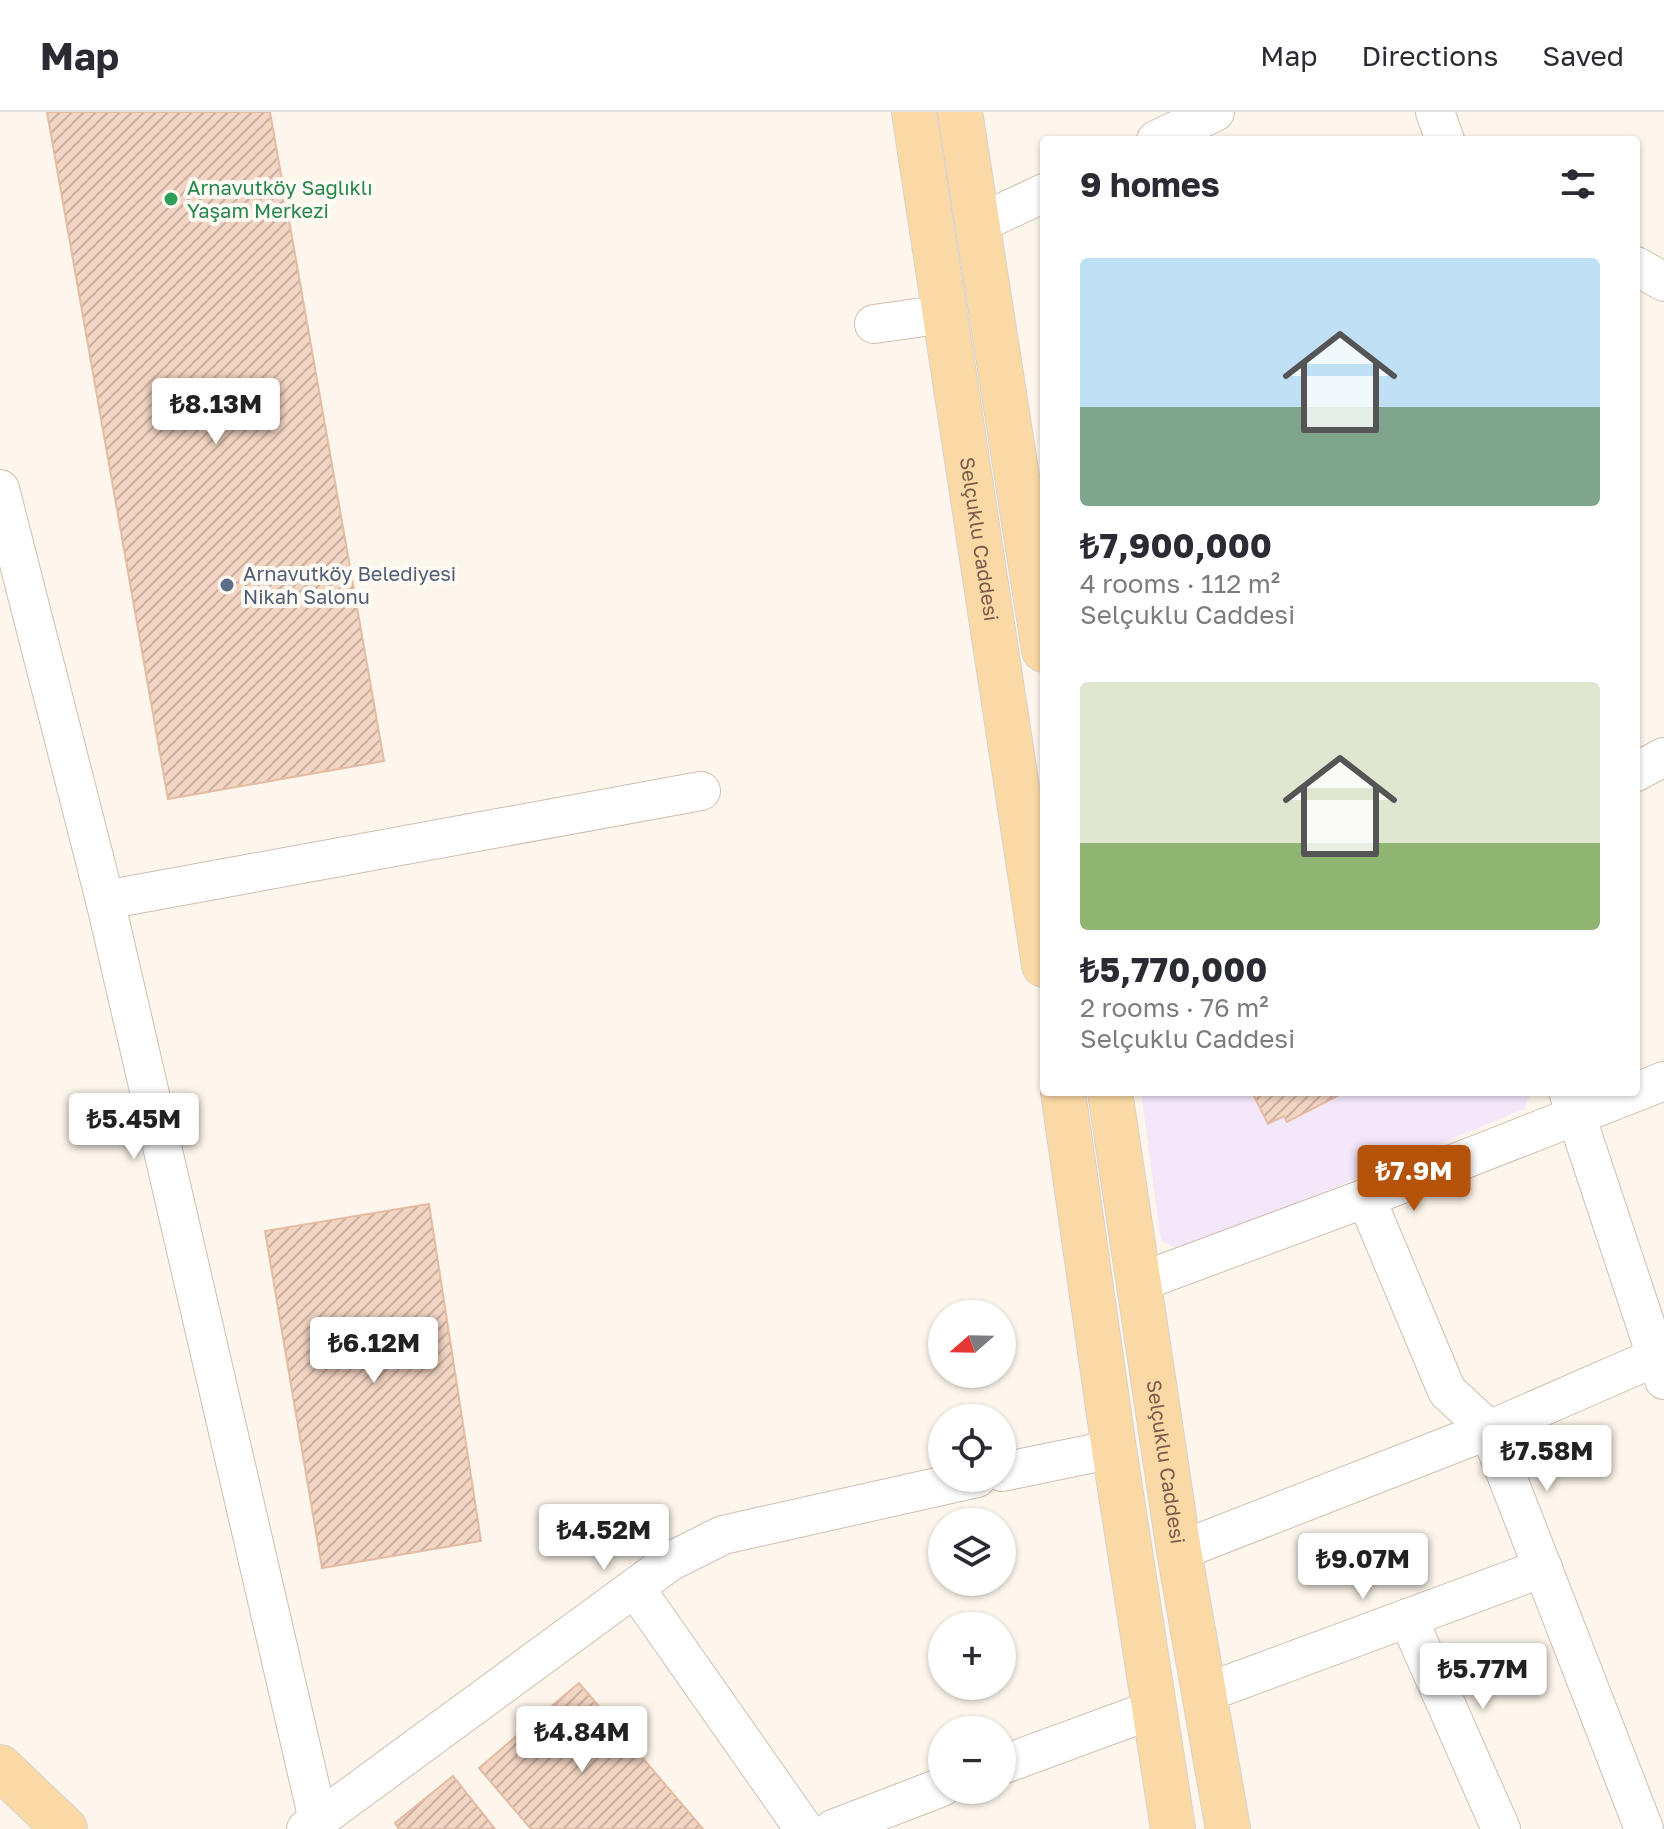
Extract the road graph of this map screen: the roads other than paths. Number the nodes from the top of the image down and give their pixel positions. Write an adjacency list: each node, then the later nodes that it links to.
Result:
1 (914, 112): 12 (main road, Selçuklu Caddesi)
2 (960, 112): 8 (main road)
3 (1215, 112): 5 (street)
4 (1435, 112): 6 (street)
5 (1164, 136)
6 (1444, 136)
7 (1040, 195): 8 (street)
8 (978, 224): 11 (main road)
9 (1640, 268): 10 (street)
10 (1664, 282)
11 (990, 307): 12 (main road); 15 (main road)
12 (945, 314): 13 (street); 21 (main road, Selçuklu Caddesi)
13 (874, 324)
14 (0, 489): 20 (street)
15 (1032, 489): 16 (main road)
16 (1040, 596)
17 (1664, 757): 18 (street)
18 (1640, 770)
19 (701, 791): 20 (street)
20 (105, 900): 44 (street)
21 (1040, 939)
22 (1664, 1081): 23 (street)
23 (1640, 1087)
24 (1064, 1096): 32 (main road)
25 (1111, 1096): 29 (main road, Selçuklu Caddesi)
26 (1604, 1096): 27 (street)
27 (1572, 1104): 28 (street); 30 (street)
28 (1366, 1198): 29 (street); 31 (street)
29 (1140, 1282): 35 (main road, Selçuklu Caddesi)
30 (1660, 1368): 31 (street)
31 (1489, 1430): 35 (street); 36 (street)
32 (1114, 1449): 33 (street); 40 (main road)
33 (1016, 1469)
34 (928, 1489): 37 (street)
35 (1179, 1551): 39 (main road, Selçuklu Caddesi)
36 (1543, 1568): 38 (street); 51 (street)
37 (635, 1588): 44 (street); 46 (street)
38 (1408, 1618): 39 (street); 50 (street)
39 (1205, 1693): 49 (main road, Selçuklu Caddesi)
40 (1154, 1709): 41 (street); 48 (main road)
41 (1016, 1760)
42 (0, 1767): 45 (main road)
43 (928, 1792): 47 (street)
44 (312, 1825)
45 (65, 1829)
46 (804, 1829)
47 (833, 1829)
48 (1173, 1829)
49 (1228, 1829)
50 (1501, 1829)
51 (1644, 1829)

